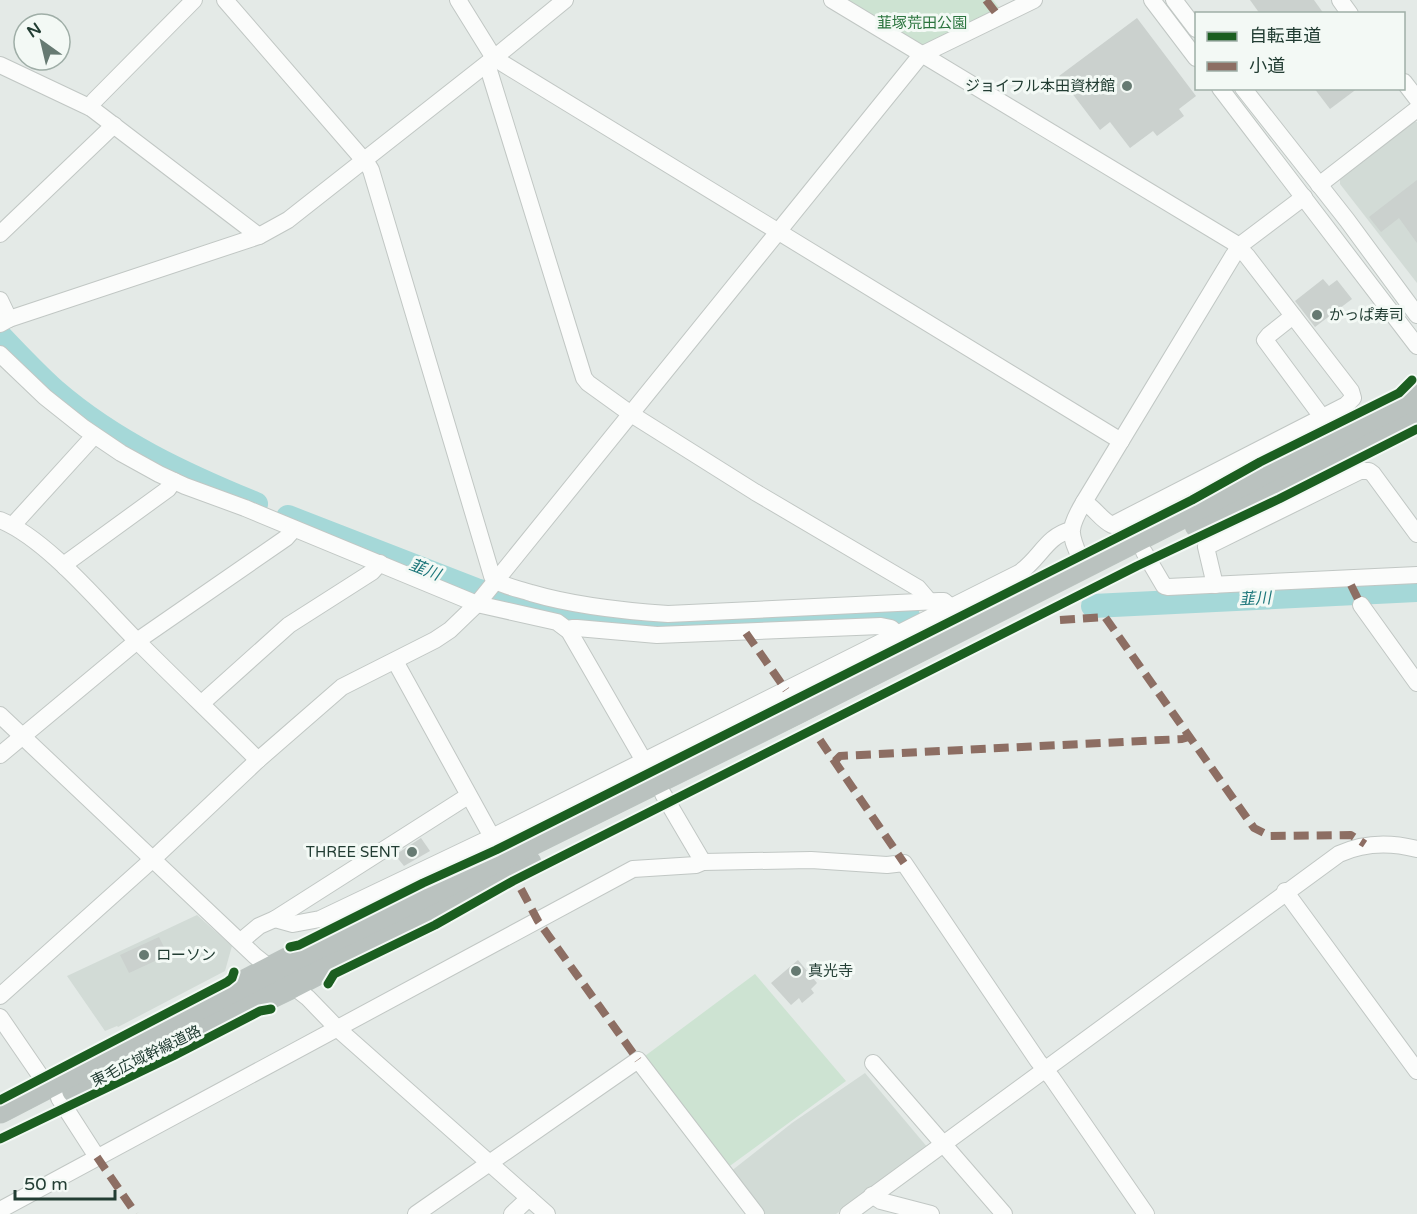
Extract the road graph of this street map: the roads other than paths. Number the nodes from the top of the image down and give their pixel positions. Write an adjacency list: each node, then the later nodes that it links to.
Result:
1 (194, 0): 18 (street)
2 (225, 0): 21 (street)
3 (458, 0): 12 (street)
4 (565, 0): 12 (street)
5 (832, 0): 10 (street)
6 (1034, 0): 10 (street)
7 (1152, 0): 11 (street)
8 (1174, 0): 9 (street)
9 (1195, 26)
10 (921, 55): 24 (street); 27 (street)
11 (1195, 55)
12 (490, 61): 21 (street); 24 (street); 35 (street)
13 (0, 65): 18 (street)
14 (1405, 83): 17 (street)
15 (1222, 90): 23 (street)
16 (1245, 90): 22 (street)
17 (1417, 99)
18 (91, 108): 20 (street)
19 (1417, 109): 22 (street)
20 (114, 125): 25 (street); 26 (street)
21 (364, 161): 26 (street); 51 (street)
22 (1319, 185): 29 (street)
23 (1304, 197): 27 (street); 32 (street)
24 (777, 233): 35 (street); 39 (street)
25 (0, 234)
26 (259, 236): 31 (street)
27 (1239, 248): 30 (street); 39 (street)
28 (0, 300): 31 (street)
29 (1417, 315)
30 (1293, 316): 36 (street); 36 (street)
31 (5, 322)
32 (1417, 346)
33 (0, 354): 38 (street)
34 (1417, 395): 48 (highway, 東毛広域幹線道路)
35 (631, 414): 51 (street); 54 (street)
36 (1322, 417): 41 (street)
37 (1417, 418): 46 (highway, 東毛広域幹線道路)
38 (94, 436): 40 (street); 42 (street)
39 (1121, 441): 41 (street)
40 (174, 481): 43 (street); 49 (street)
41 (1084, 502): 44 (street)
42 (7, 523): 49 (street)
43 (294, 529): 47 (street); 59 (street)
44 (1071, 530): 48 (street); 56 (street)
45 (1417, 534): 52 (street)
46 (1144, 552): 52 (street); 68 (highway, 東毛広域幹線道路)
47 (380, 563): 53 (street); 62 (street)
48 (1083, 565): 77 (highway, 東毛広域幹線道路)
49 (65, 567): 59 (street)
50 (1417, 575): 52 (street)
51 (494, 583): 53 (street); 54 (street)
52 (1215, 585)
53 (479, 601): 57 (street); 60 (street)
54 (930, 602): 56 (street)
55 (1361, 605): 61 (street)
56 (951, 607): 58 (street)
57 (569, 631): 58 (street); 67 (street)
58 (898, 634): 67 (street)
59 (137, 641): 62 (street); 64 (street)
60 (394, 662): 66 (street); 69 (street)
61 (1417, 683)
62 (202, 703): 66 (street)
63 (0, 715): 64 (street)
64 (23, 737): 65 (street); 72 (street)
65 (0, 755)
66 (258, 760): 72 (street)
67 (644, 761): 70 (street)
68 (663, 794): 73 (street); 78 (highway, 東毛広域幹線道路)
69 (468, 795): 70 (street); 75 (street)
70 (492, 837): 75 (street)
71 (1417, 849): 74 (street)
72 (153, 859): 76 (street); 79 (street)
73 (703, 862): 81 (street); 83 (street)
74 (1285, 891): 83 (street); 84 (street)
75 (275, 919): 76 (street)
76 (241, 941): 77 (street)
77 (272, 969): 78 (street); 85 (highway, 東毛広域幹線道路)
78 (292, 985): 81 (street); 85 (highway, 東毛広域幹線道路)
79 (0, 996)
80 (0, 1017): 85 (street)
81 (338, 1029): 89 (street); 90 (street)
82 (873, 1063): 88 (street)
83 (1044, 1069): 88 (street); 101 (street)
84 (1417, 1071)
85 (53, 1092): 86 (highway, 東毛広域幹線道路); 87 (highway, 東毛広域幹線道路); 89 (street)
86 (0, 1110)
87 (0, 1127)
88 (942, 1144): 91 (street); 100 (street)
89 (97, 1157): 93 (street)
90 (489, 1164): 92 (street); 94 (street); 97 (street)
91 (872, 1195): 98 (street); 99 (street)
92 (530, 1198): 95 (street); 96 (street)
93 (0, 1210)
94 (416, 1214)
95 (512, 1214)
96 (547, 1214)
97 (756, 1214)
98 (848, 1214)
99 (931, 1214)
100 (1004, 1214)
101 (1146, 1214)

